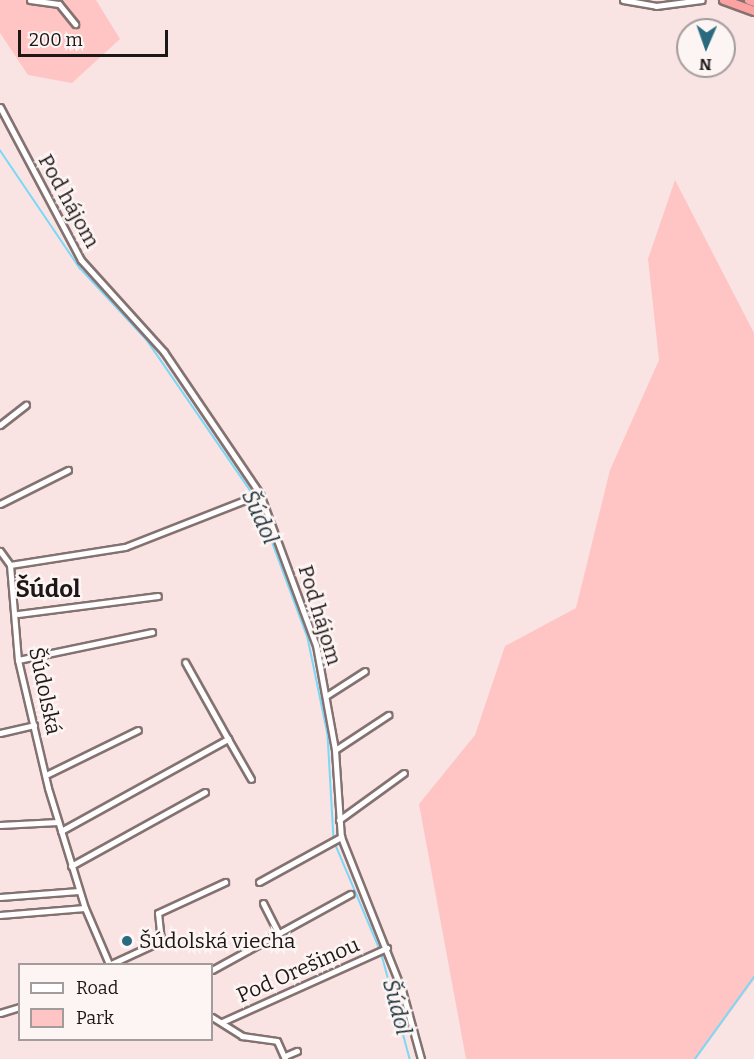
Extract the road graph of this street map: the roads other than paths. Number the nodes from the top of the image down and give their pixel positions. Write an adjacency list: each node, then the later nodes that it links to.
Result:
1 (30, 0): 8 (street)
2 (623, 0): 3 (street)
3 (702, 0)
4 (724, 0): 7 (highway)
5 (749, 0): 6 (highway)
6 (754, 2)
7 (754, 11)
8 (75, 24)
9 (0, 107): 13 (street, Pod hájom)
10 (26, 405): 11 (street)
11 (0, 425)
12 (68, 470): 14 (street)
13 (257, 496): 16 (street); 23 (street, Pod hájom)
14 (0, 504)
15 (0, 550): 16 (street, Šúdolská)
16 (10, 565): 18 (street, Šúdolská)
17 (158, 596): 18 (street)
18 (18, 614): 20 (street, Šúdolská)
19 (152, 632): 20 (street)
20 (18, 660): 25 (street, Šúdolská)
21 (184, 662): 28 (street)
22 (365, 671): 23 (street)
23 (326, 696): 29 (street, Pod hájom)
24 (388, 715): 29 (street)
25 (34, 725): 27 (street); 31 (street, Šúdolská)
26 (138, 730): 31 (street, Šúdolská)
27 (0, 733)
28 (228, 739): 32 (street); 37 (street)
29 (335, 750): 34 (street, Pod hájom)
30 (404, 773): 34 (street)
31 (48, 774): 35 (street, Šúdolská)
32 (251, 779)
33 (205, 792): 39 (street)
34 (339, 820): 38 (street, Pod hájom)
35 (58, 822): 36 (street); 37 (street, Šúdolská)
36 (0, 825)
37 (61, 831): 39 (street, Šúdolská)
38 (336, 837): 41 (street); 49 (street, Pod hájom)
39 (71, 866): 42 (street, Šúdolská)
40 (225, 882): 51 (street, Šúdolská)
41 (259, 882)
42 (79, 891): 44 (street); 46 (street, Šúdolská)
43 (350, 894): 48 (street)
44 (0, 897)
45 (263, 903): 48 (street)
46 (85, 908): 47 (street); 50 (street, Šúdolská)
47 (0, 915)
48 (279, 933): 52 (street)
49 (387, 948): 56 (street, Pod Orešinou); 59 (street, Pod hájom)
50 (110, 963)
51 (112, 963)
52 (213, 969)
53 (18, 1008): 54 (street)
54 (0, 1013)
55 (213, 1018): 56 (street)
56 (222, 1022): 58 (street)
57 (297, 1051): 58 (street)
58 (285, 1058)
59 (420, 1059)

